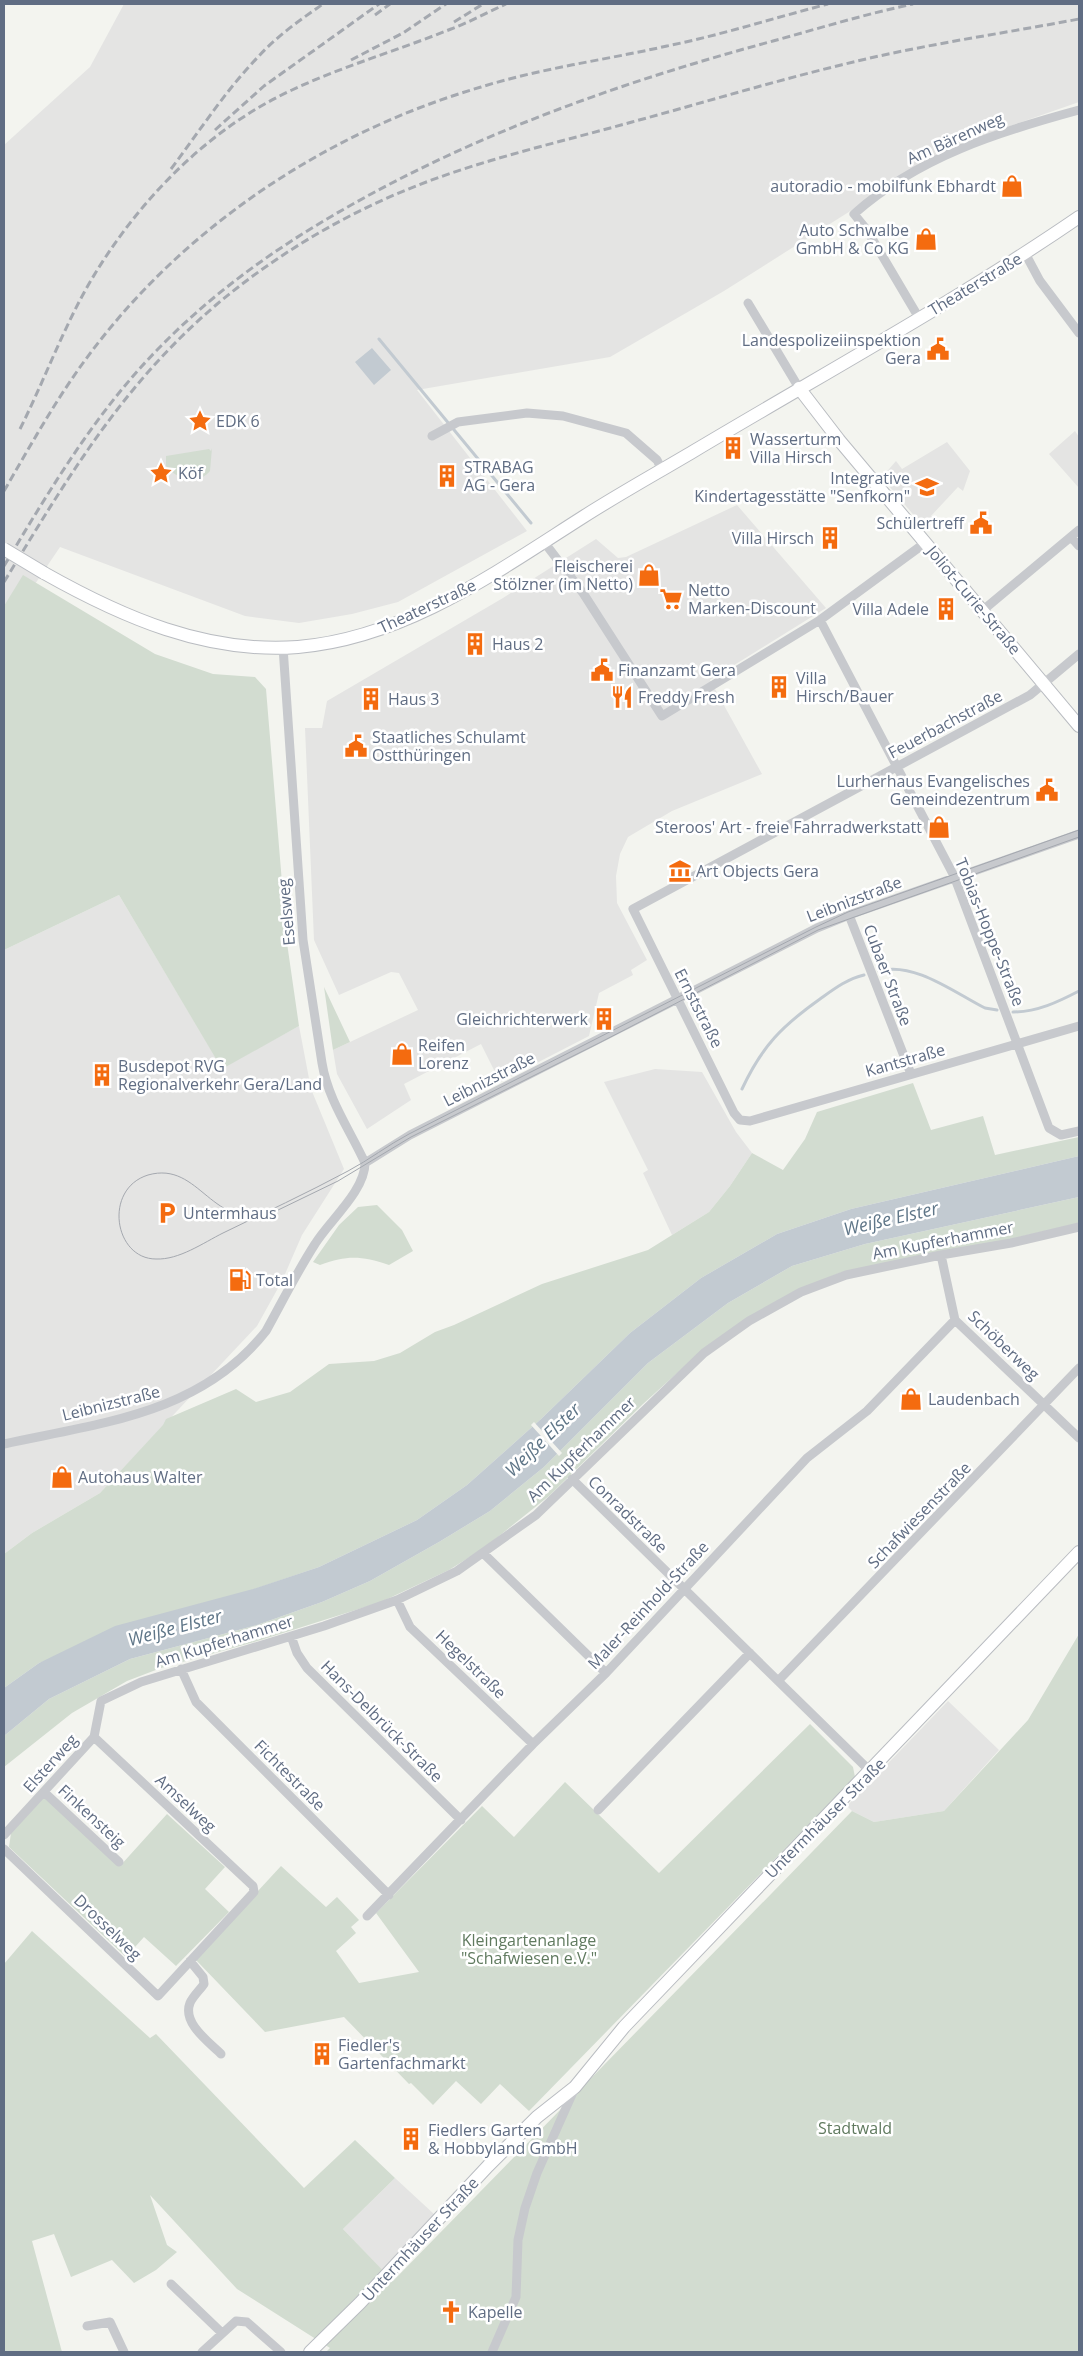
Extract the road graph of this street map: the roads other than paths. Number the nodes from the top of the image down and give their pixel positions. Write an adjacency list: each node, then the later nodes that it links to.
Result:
1 (1079, 110): 5 (street, Am Bärenweg)
2 (1079, 216): 3 (main road, Theaterstraße)
3 (1025, 253): 5 (main road, Theaterstraße); 6 (street)
4 (748, 303): 7 (street, Joliot-Curie-Straße)
5 (919, 318): 7 (main road, Theaterstraße)
6 (1079, 332)
7 (799, 388): 9 (main road, Theaterstraße); 13 (main road, Joliot-Curie-Straße)
8 (432, 436): 9 (street)
9 (662, 470): 12 (main road, Theaterstraße)
10 (1079, 530): 11 (street)
11 (1072, 537): 14 (street); 16 (street)
12 (544, 542): 17 (street); 18 (main road, Theaterstraße)
13 (925, 543): 16 (main road, Joliot-Curie-Straße); 17 (street)
14 (1079, 546)
15 (4, 549): 18 (main road, Theaterstraße, bridge)
16 (982, 611): 20 (main road, Joliot-Curie-Straße)
17 (820, 620): 22 (street, Tobias-Hoppe-Straße)
18 (283, 648): 33 (street, Eselsweg)
19 (1079, 654): 20 (street, Feuerbachstraße)
20 (1044, 683): 21 (main road, Joliot-Curie-Straße); 22 (street, Feuerbachstraße)
21 (1079, 726)
22 (896, 767): 24 (street, Tobias-Hoppe-Straße); 25 (street, Feuerbachstraße)
23 (1079, 834): 24 (street, Leibnizstraße)
24 (954, 878): 26 (street, Leibnizstraße); 29 (street, Tobias-Hoppe-Straße)
25 (633, 909): 27 (street, Ernststraße)
26 (849, 914): 27 (street, Leibnizstraße); 30 (street, Cubaer Straße)
27 (678, 1000): 31 (street, Ernststraße); 33 (street, Leibnizstraße)
28 (1079, 1026): 29 (street, Kantstraße)
29 (1018, 1044): 30 (street, Kantstraße); 32 (street, Tobias-Hoppe-Straße)
30 (910, 1074): 31 (street, Kantstraße)
31 (740, 1120)
32 (1079, 1131)
33 (365, 1163): 40 (street, Leibnizstraße)
34 (1079, 1227): 35 (street, Am Kupferhammer)
35 (941, 1254): 36 (street, Schöberweg); 41 (street, Am Kupferhammer)
36 (955, 1320): 38 (street, Schöberweg); 44 (street, Maler-Reinhold-Straße)
37 (1079, 1368): 38 (street, Schafwiesenstraße)
38 (1044, 1405): 39 (street, Schöberweg); 50 (street, Schafwiesenstraße)
39 (1079, 1438)
40 (4, 1444)
41 (572, 1479): 43 (street, Am Kupferhammer); 44 (street, Conradstraße)
42 (1079, 1552): 54 (main road, Untermhäuser Straße)
43 (483, 1553): 45 (street, Am Kupferhammer); 49 (street)
44 (683, 1588): 47 (street, Conradstraße); 49 (street, Maler-Reinhold-Straße)
45 (397, 1600): 46 (street, Am Kupferhammer); 53 (street, Hegelstraße)
46 (291, 1636): 48 (street, Am Kupferhammer); 57 (street, Hans-Delbrück-Straße)
47 (750, 1654): 50 (street, Conradstraße); 56 (street)
48 (181, 1669): 51 (street, Am Kupferhammer); 62 (street, Fichtestraße)
49 (606, 1673): 53 (street, Maler-Reinhold-Straße)
50 (778, 1681): 54 (street, Conradstraße)
51 (100, 1702): 52 (street, Elsterweg)
52 (94, 1736): 55 (street, Elsterweg); 61 (street, Amselweg)
53 (533, 1744): 57 (street, Maler-Reinhold-Straße)
54 (871, 1772): 66 (main road, Untermhäuser Straße)
55 (44, 1792): 58 (street, Elsterweg); 60 (street, Finkensteig)
56 (598, 1810)
57 (461, 1820): 62 (street, Maler-Reinhold-Straße)
58 (4, 1835)
59 (4, 1849): 64 (street, Drosselweg)
60 (120, 1862)
61 (254, 1892): 64 (street, Drosselweg)
62 (389, 1895): 63 (street, Maler-Reinhold-Straße)
63 (368, 1916)
64 (190, 1961): 65 (street)
65 (220, 2054)
66 (575, 2087): 73 (main road, Untermhäuser Straße); 74 (street, Untermhäuser Straße)
67 (171, 2284): 69 (street)
68 (87, 2326): 70 (street)
69 (222, 2333): 71 (street); 72 (street)
70 (124, 2352)
71 (202, 2352)
72 (281, 2352)
73 (310, 2352)
74 (492, 2352)

